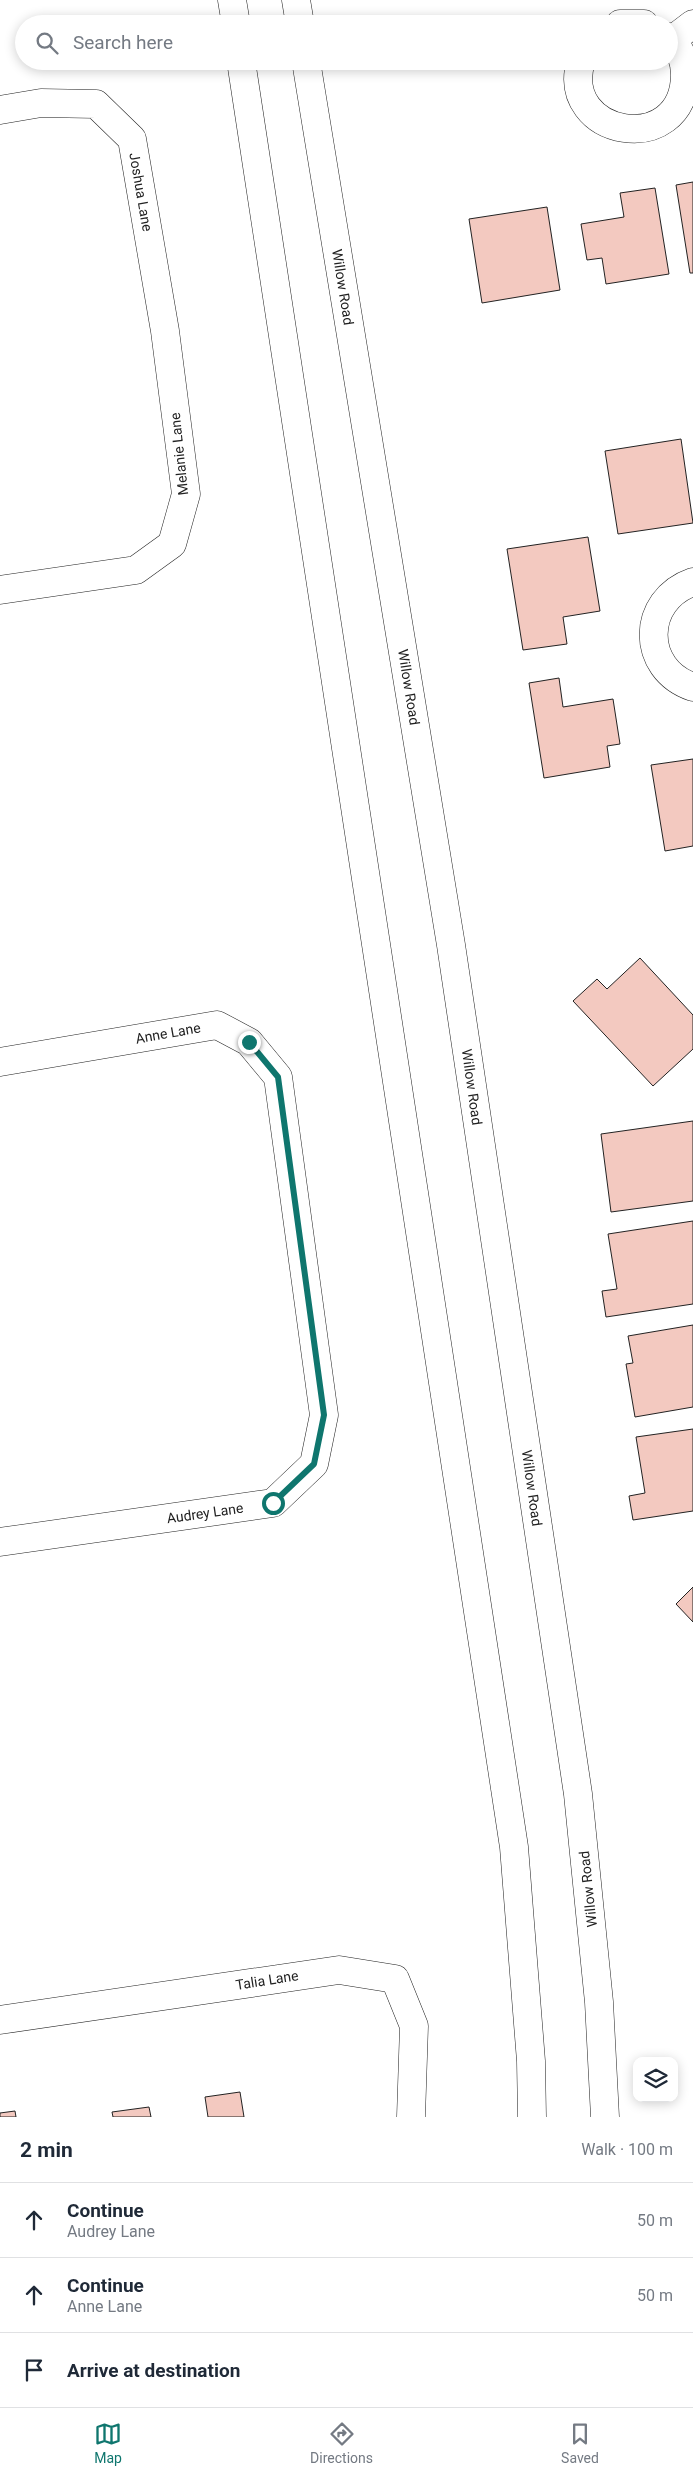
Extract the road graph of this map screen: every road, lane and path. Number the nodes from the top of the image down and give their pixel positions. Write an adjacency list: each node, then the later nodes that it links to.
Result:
1 (232, 0): 3 (main road)
2 (296, 0): 4 (main road)
3 (234, 15)
4 (298, 15)
5 (678, 34): 8 (main road)
6 (243, 70): 19 (main road)
7 (307, 70): 20 (main road, Willow Road)
8 (578, 70)
9 (0, 110): 10 (main road, Joshua Lane)
10 (165, 331): 12 (main road, Melanie Lane)
11 (693, 582): 13 (main road)
12 (0, 590)
13 (693, 687)
14 (0, 1062): 15 (main road, Anne Lane)
15 (304, 1264): 16 (main road, Audrey Lane)
16 (0, 1542)
17 (0, 2020): 18 (main road, Talia Lane)
18 (411, 2117)
19 (532, 2117)
20 (605, 2117)

